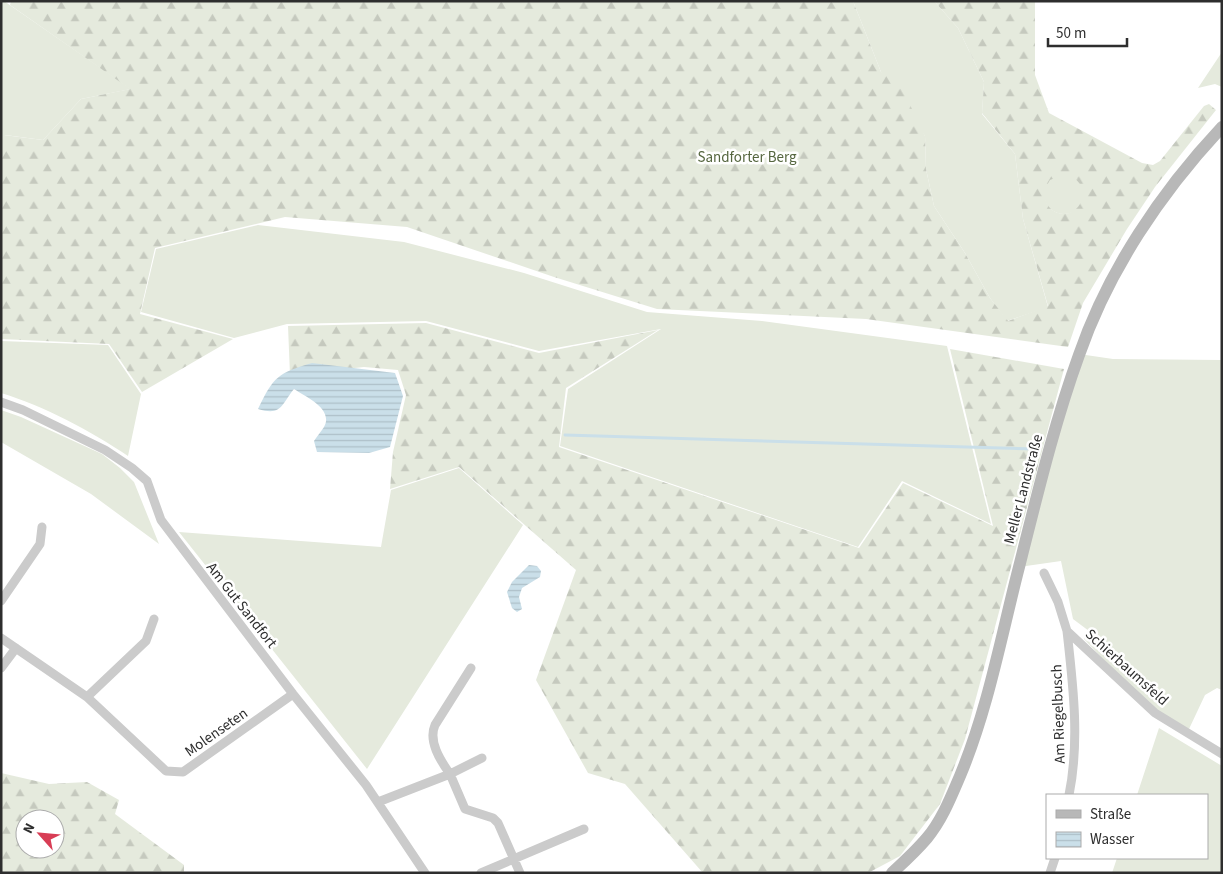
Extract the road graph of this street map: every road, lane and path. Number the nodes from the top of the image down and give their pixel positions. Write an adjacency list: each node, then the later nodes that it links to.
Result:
1 (1222, 127): 25 (street, Meller Landstraße)
2 (1, 402): 12 (street, Am Gut Sandfort)
3 (42, 527): 5 (street)
4 (1044, 573): 7 (street, Schierbaumsfeld)
5 (1, 601)
6 (154, 619): 13 (street)
7 (1067, 631): 14 (street, Schierbaumsfeld); 17 (street, Am Riegelbusch)
8 (1, 638): 9 (street, Molenseten)
9 (16, 648): 10 (street); 13 (street, Molenseten)
10 (1, 668)
11 (471, 668): 16 (street)
12 (293, 694): 13 (street, Molenseten); 18 (street, Am Gut Sandfort)
13 (87, 697)
14 (1222, 754)
15 (482, 758): 16 (street)
16 (450, 774): 18 (street); 21 (street)
17 (1069, 794)
18 (378, 802): 22 (street, Am Gut Sandfort)
19 (584, 829): 21 (street)
20 (1055, 859): 26 (street)
21 (514, 860): 23 (street); 24 (street)
22 (425, 873)
23 (481, 873)
24 (520, 873)
25 (892, 873)
26 (1050, 873)

